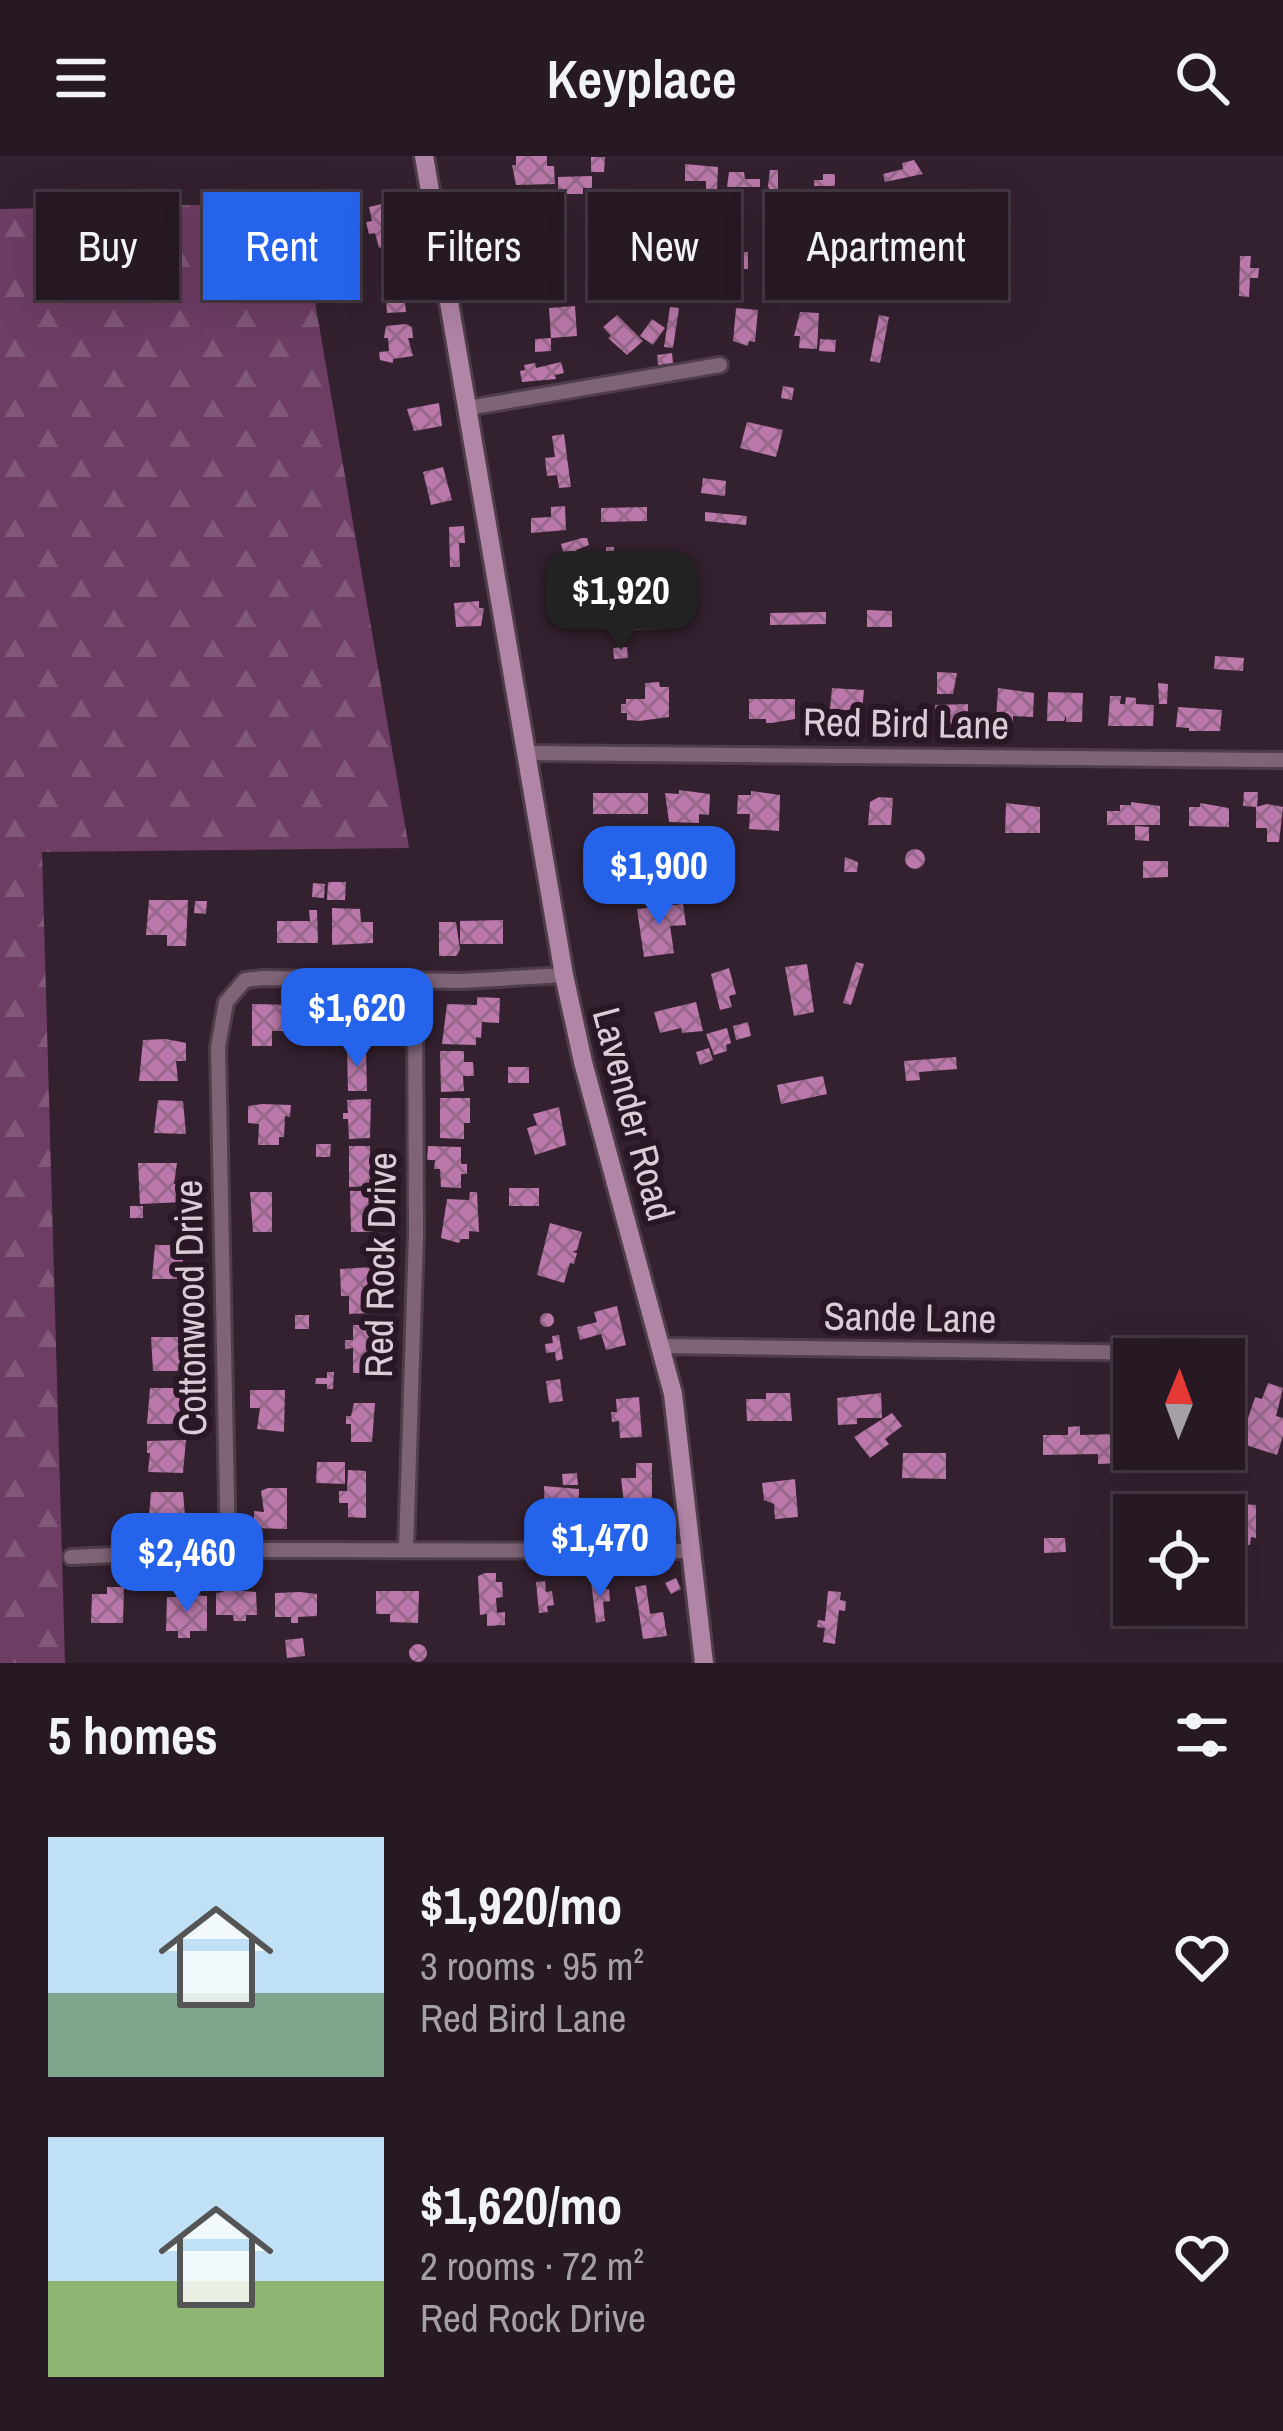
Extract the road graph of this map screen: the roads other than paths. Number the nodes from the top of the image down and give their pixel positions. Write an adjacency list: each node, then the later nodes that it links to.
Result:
1 (424, 156): 3 (street, Lavender Road)
2 (720, 365): 3 (street)
3 (468, 408): 4 (street, Lavender Road)
4 (528, 753): 5 (street, Red Bird Lane); 6 (street, Lavender Road)
5 (1283, 760)
6 (564, 975): 7 (street); 8 (street, Lavender Road)
7 (415, 981): 10 (street, Cottonwood Drive); 11 (street, Red Rock Drive)
8 (662, 1346): 9 (street, Sande Lane); 12 (street, Lavender Road)
9 (1113, 1352)
10 (228, 1550): 11 (street); 13 (street)
11 (406, 1550): 12 (street)
12 (693, 1551): 14 (street, Lavender Road)
13 (71, 1557)
14 (704, 1663)

